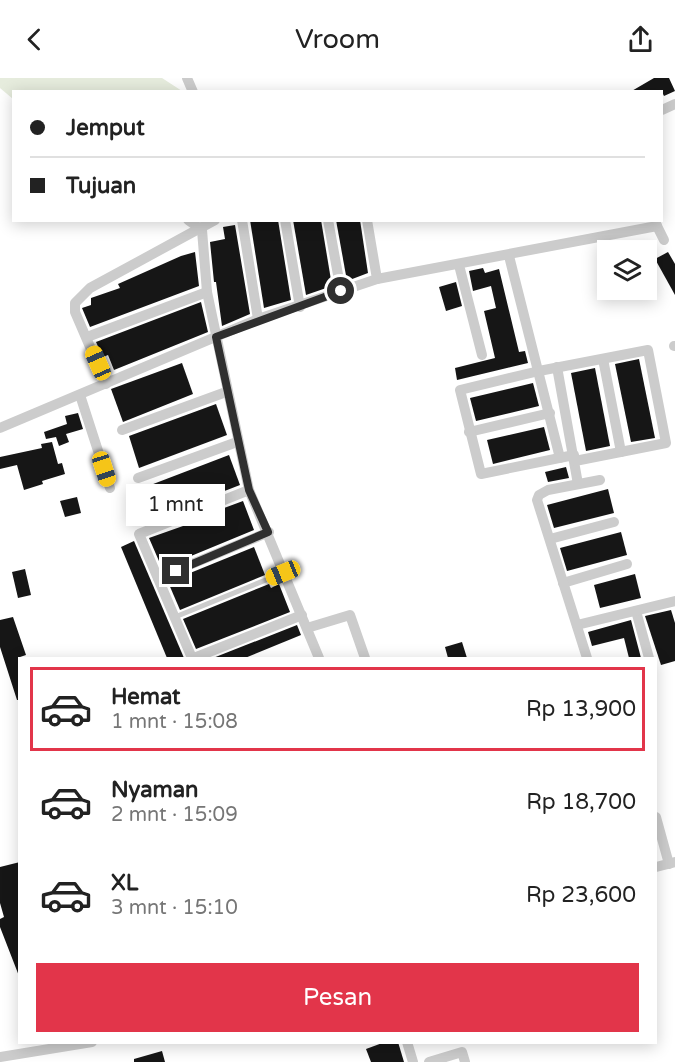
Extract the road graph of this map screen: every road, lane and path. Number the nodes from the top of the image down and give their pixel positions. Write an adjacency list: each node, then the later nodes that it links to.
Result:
1 (191, 222): 8 (street)
2 (212, 222): 8 (street)
3 (242, 222): 16 (street)
4 (285, 222): 15 (street)
5 (328, 222): 13 (street)
6 (367, 222): 12 (street)
7 (656, 223): 9 (street); 10 (street)
8 (202, 230): 14 (street); 17 (street)
9 (664, 240)
10 (509, 256): 11 (street); 22 (street)
11 (459, 265): 12 (street); 19 (street)
12 (377, 279): 13 (street)
13 (341, 291): 15 (street)
14 (207, 292): 17 (street); 18 (street)
15 (300, 307): 16 (street)
16 (258, 320): 18 (street)
17 (87, 337): 23 (street)
18 (216, 337): 23 (street); 24 (street)
19 (482, 355)
20 (603, 359): 21 (street); 31 (street); 31 (street)
21 (557, 367): 22 (street); 33 (street)
22 (539, 371): 26 (street); 29 (street)
23 (106, 384): 25 (street)
24 (226, 392): 28 (street); 30 (street)
25 (80, 395): 27 (street); 37 (street)
26 (550, 413): 29 (street); 32 (street)
27 (0, 428)
28 (122, 430)
29 (469, 432): 32 (street)
30 (237, 442): 34 (street); 38 (street)
31 (621, 452): 33 (street)
32 (560, 458): 33 (street)
33 (574, 458): 36 (street)
34 (138, 478)
35 (600, 480): 36 (street)
36 (578, 484): 41 (street)
37 (110, 488)
38 (249, 490): 40 (street); 44 (street)
39 (614, 522): 41 (street)
40 (268, 532): 43 (street); 44 (street)
41 (550, 539): 45 (street)
42 (627, 564): 45 (street)
43 (283, 573): 48 (street); 49 (lane)
44 (158, 578): 49 (street)
45 (563, 583): 50 (street)
46 (675, 601): 47 (street)
47 (636, 611): 50 (street); 57 (street)
48 (302, 615): 51 (street); 53 (street)
49 (175, 617): 52 (street)
50 (577, 626): 56 (street)
51 (307, 628): 54 (street); 55 (street)
52 (193, 657)
53 (196, 657)
54 (319, 657)
55 (365, 657)
56 (587, 657)
57 (649, 657)
58 (657, 820): 59 (street)
59 (672, 863): 60 (street)
60 (657, 867)
61 (80, 1044): 63 (street)
62 (408, 1044): 64 (street)
63 (0, 1057)
64 (413, 1062)
65 (429, 1062): 66 (street)
66 (465, 1062)

